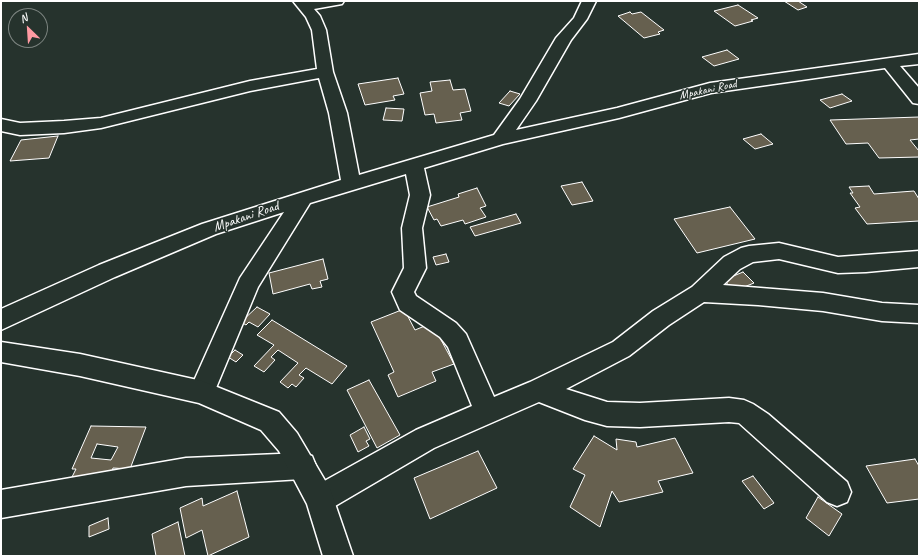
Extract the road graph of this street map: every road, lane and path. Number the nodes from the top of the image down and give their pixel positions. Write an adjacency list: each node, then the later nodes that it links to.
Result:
1 (337, 1): 3 (street)
2 (589, 1): 9 (street)
3 (302, 3): 6 (street)
4 (919, 59): 5 (street, Mpakani Road)
5 (889, 63): 7 (street); 9 (street, Mpakani Road)
6 (325, 72): 8 (street); 11 (street)
7 (919, 99)
8 (1, 125)
9 (500, 139): 10 (street, Mpakani Road)
10 (414, 165): 11 (street, Mpakani Road); 20 (street)
11 (351, 184): 12 (street, Mpakani Road)
12 (302, 198): 16 (street, Mpakani Road); 19 (street)
13 (919, 259): 14 (street)
14 (700, 293): 15 (street); 18 (street)
15 (919, 314)
16 (1, 320)
17 (1, 352): 19 (street)
18 (539, 390): 20 (street); 22 (street)
19 (202, 392): 21 (street)
20 (488, 413): 23 (street)
21 (302, 466): 23 (street); 24 (street)
22 (836, 492)
23 (320, 499): 25 (street)
24 (1, 504)
25 (338, 556)

